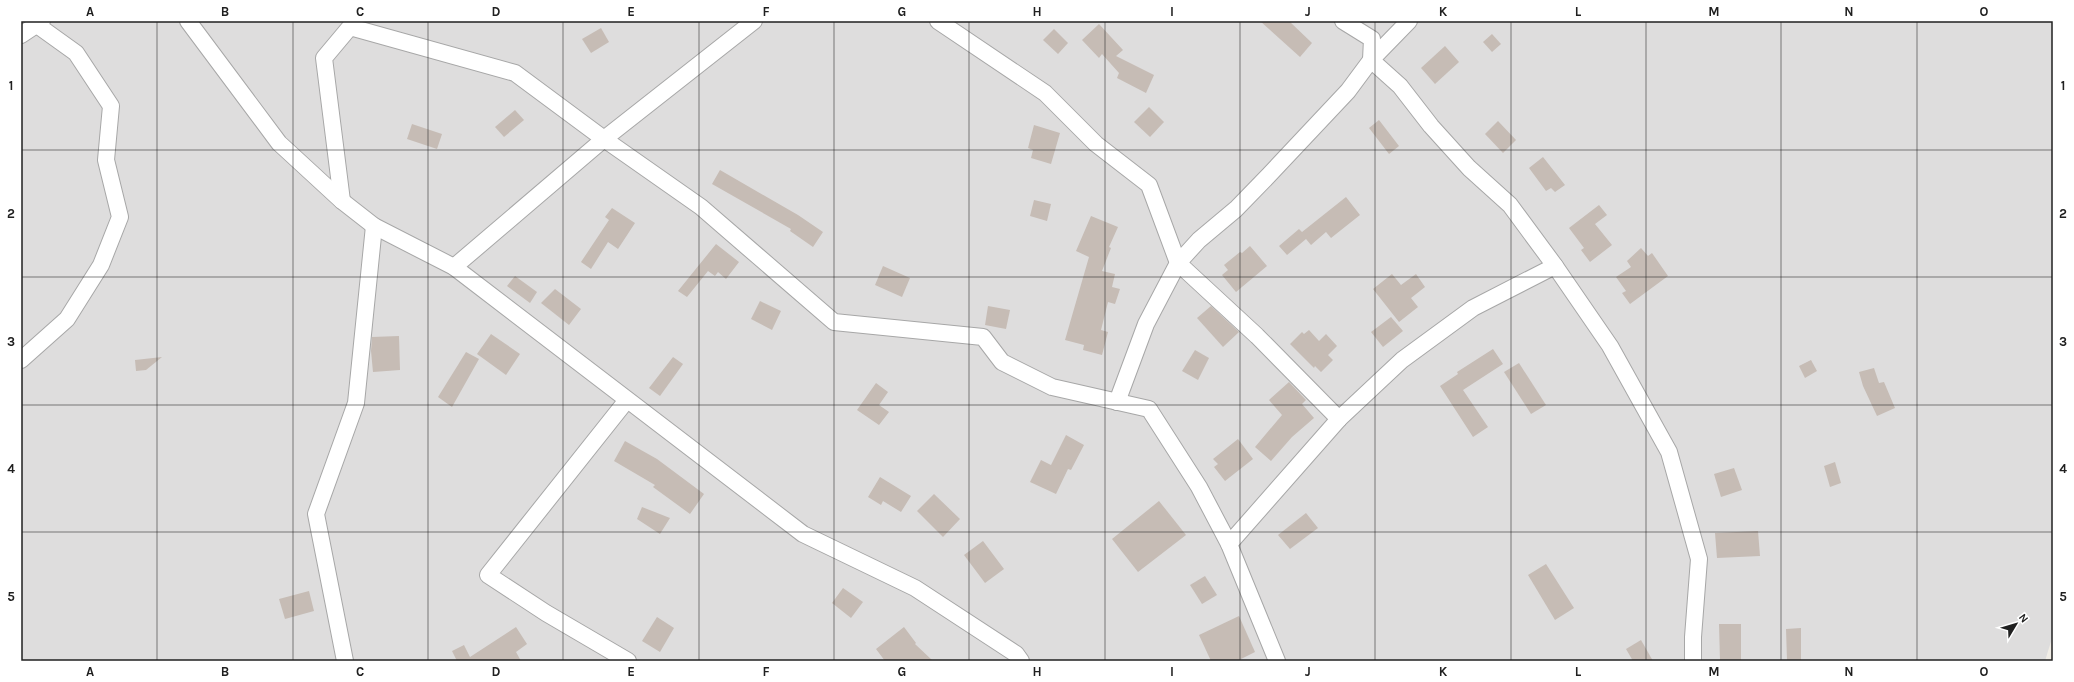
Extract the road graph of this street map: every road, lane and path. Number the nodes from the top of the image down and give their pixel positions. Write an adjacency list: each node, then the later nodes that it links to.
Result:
1 (188, 21): 10 (street)
2 (754, 21): 9 (street)
3 (938, 21): 12 (street)
4 (1343, 21): 8 (street)
5 (1409, 21): 8 (street)
6 (39, 23): 7 (street); 15 (street)
7 (21, 35)
8 (1371, 60): 12 (street); 13 (street)
9 (604, 139): 10 (street); 14 (street); 17 (street)
10 (342, 201): 11 (street)
11 (374, 226): 14 (street); 20 (street)
12 (1178, 263): 17 (street); 18 (street)
13 (1555, 266): 18 (street); 24 (street)
14 (454, 267): 16 (street)
15 (21, 360)
16 (627, 400): 21 (street); 22 (street)
17 (1117, 402): 19 (street)
18 (1339, 420): 19 (street)
19 (1230, 544): 23 (street)
20 (346, 661)
21 (628, 661)
22 (1021, 661)
23 (1277, 661)
24 (1693, 661)

